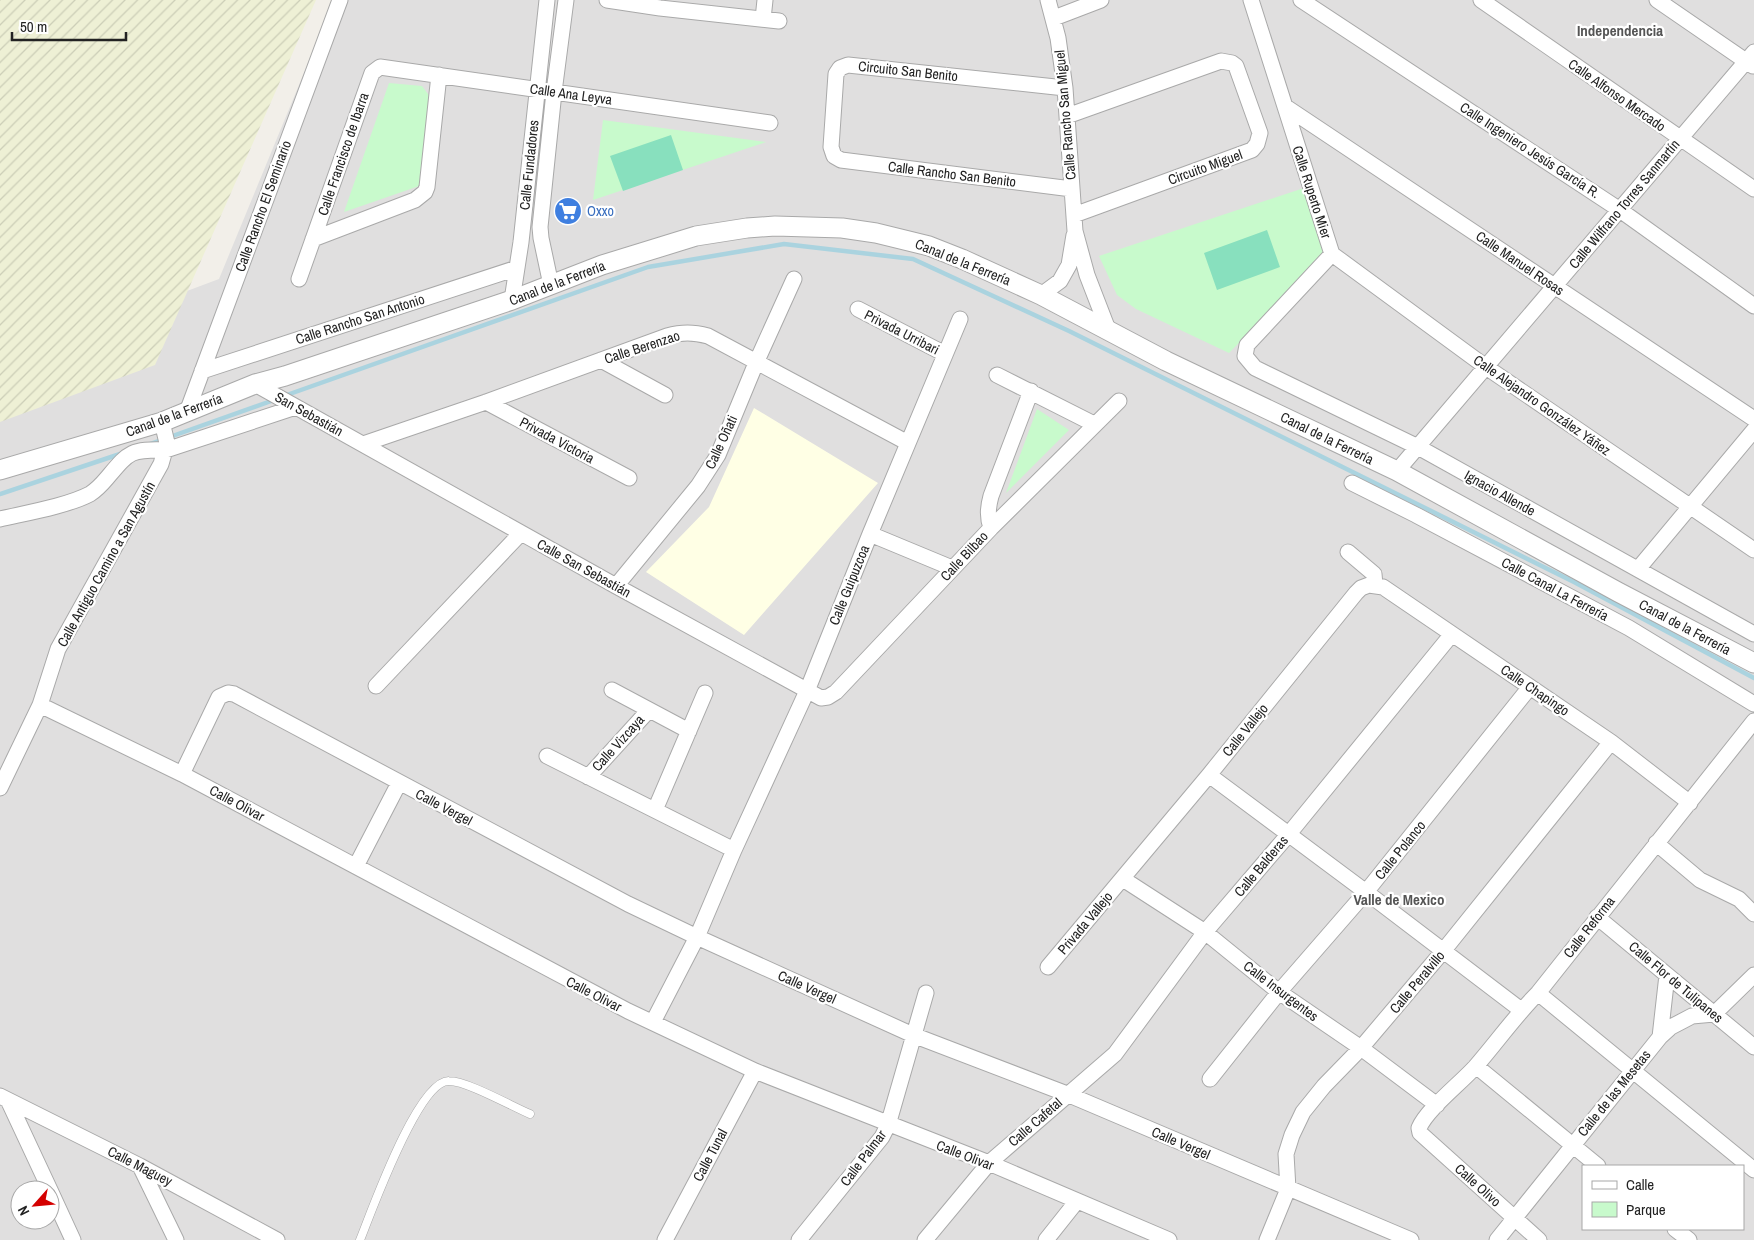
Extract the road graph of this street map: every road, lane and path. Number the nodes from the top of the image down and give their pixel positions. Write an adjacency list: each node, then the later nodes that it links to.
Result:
1 (340, 0): 50 (street, Calle Rancho El Seminario)
2 (547, 0): 20 (street, Calle Fundadores)
3 (566, 0): 21 (street, Calle Fundadores)
4 (607, 0): 12 (street)
5 (765, 0): 14 (street)
6 (1048, 0): 13 (street, Calle Rancho San Miguel)
7 (1101, 0): 13 (street)
8 (1251, 0): 22 (street, Calle Ruperto Mier)
9 (1301, 0): 29 (street, Calle Ingeniero Jesús García R.)
10 (1481, 0): 25 (street, Calle Alfonso Mercado)
11 (1657, 0): 16 (street)
12 (661, 4): 14 (street)
13 (1054, 18): 19 (street, Calle Rancho San Miguel)
14 (763, 19): 15 (street)
15 (779, 21)
16 (1751, 60): 25 (street, Calle Wilfrano Torres Sanmartín)
17 (374, 70): 18 (street, Calle Ana Leyva); 32 (street, Calle Francisco de Ibarra)
18 (439, 75): 20 (street, Calle Ana Leyva); 32 (street, Calle Francisco de Ibarra)
19 (1065, 88): 23 (street, Calle Rancho San Miguel); 26 (street, Circuito San Benito)
20 (537, 89): 21 (street, Calle Ana Leyva); 34 (street, Calle Fundadores)
21 (554, 92): 24 (street, Calle Ana Leyva); 37 (street, Calle Fundadores)
22 (1286, 107): 33 (street, Calle Ruperto Mier); 38 (street, Calle Manuel Rosas)
23 (1067, 116): 27 (street, Calle Rancho San Miguel); 30 (street, Circuito Miguel)
24 (770, 123)
25 (1680, 138): 28 (street, Calle Alfonso Mercado); 29 (street, Calle Wilfrano Torres Sanmartín)
26 (834, 156): 27 (street, Calle Rancho San Benito)
27 (1072, 189): 30 (street, Calle Rancho San Miguel)
28 (1754, 189)
29 (1620, 210): 38 (street, Calle Wilfrano Torres Sanmartín); 41 (street, Calle Ingeniero Jesús García R.)
30 (1074, 215): 31 (street, Calle Rancho San Miguel)
31 (1075, 231): 39 (street, Calle Rancho San Miguel); 44 (street, Calle Rancho San Miguel)
32 (313, 239): 36 (street, Calle Francisco de Ibarra)
33 (1332, 254): 46 (street, Calle Ruperto Mier); 49 (street, Calle Alejandro González Yáñez)
34 (517, 268): 40 (street, Calle Fundadores); 50 (street, Calle Rancho San Antonio)
35 (794, 278): 48 (street, Calle Oñati)
36 (299, 279)
37 (550, 285): 39 (street, Canal de la Ferrería); 40 (street, Canal de la Ferrería)
38 (1555, 286): 49 (street, Calle Wilfrano Torres Sanmartín); 59 (street, Calle Manuel Rosas)
39 (1041, 295): 44 (street, Canal de la Ferrería)
40 (512, 300): 52 (street, Canal de la Ferrería)
41 (1754, 306)
42 (858, 309): 45 (street, Privada Urribari)
43 (960, 319): 45 (street, Calle Guipuzcoa)
44 (1109, 332): 67 (street, Canal de la Ferrería)
45 (945, 354): 63 (street, Calle Guipuzcoa)
46 (1245, 356): 65 (street, Ignacio Allende)
47 (601, 360): 48 (street, Calle Berenzao); 54 (street); 56 (street, Calle Berenzao)
48 (756, 363): 63 (street, Calle Berenzao); 80 (street, Calle Oñati)
49 (1486, 367): 65 (street, Calle Wilfrano Torres Sanmartín); 70 (street, Calle Alejandro González Yáñez)
50 (202, 371): 58 (street, Calle Rancho El Seminario)
51 (997, 375): 53 (street)
52 (255, 384): 57 (street, San Sebastián); 58 (street, Canal de la Ferrería)
53 (1031, 391): 60 (street); 72 (street)
54 (665, 395)
55 (1119, 401): 60 (street, Calle Bilbao)
56 (486, 402): 64 (street, Calle Berenzao); 68 (street, Privada Victoria)
57 (296, 407): 62 (street); 64 (street, San Sebastián)
58 (187, 412): 62 (street, Canal de la Ferrería)
59 (1754, 420)
60 (1094, 424): 72 (street, Calle Bilbao)
61 (1754, 430): 70 (street)
62 (164, 436): 66 (street, Canal de la Ferrería); 71 (street); 90 (street, Calle Antiguo Camino a San Agustín)
63 (908, 443): 74 (street, Calle Guipuzcoa)
64 (362, 444): 73 (street, Calle San Sebastián)
65 (1418, 447): 67 (street, Calle Wilfrano Torres Sanmartín); 78 (street, Ignacio Allende)
66 (0, 470)
67 (1397, 471): 83 (street, Canal de la Ferrería)
68 (629, 478)
69 (1352, 483): 89 (street, Calle Canal La Ferrería)
70 (1690, 507): 75 (street, Calle Alejandro González Yáñez); 78 (street)
71 (0, 519)
72 (991, 528): 77 (street, Calle Bilbao)
73 (521, 533): 80 (street, Calle San Sebastián); 84 (street)
74 (870, 534): 77 (street); 88 (street, Calle Guipuzcoa)
75 (1754, 550)
76 (1348, 552): 79 (street)
77 (952, 568): 88 (street, Calle Bilbao)
78 (1638, 569): 82 (street, Ignacio Allende)
79 (1372, 585): 81 (street, Calle Chapingo); 97 (street, Calle Vallejo)
80 (616, 586): 88 (street, Calle San Sebastián)
81 (1452, 634): 85 (street, Calle Chapingo); 103 (street, Calle Balderas)
82 (1754, 634)
83 (1754, 663)
84 (376, 686)
85 (1530, 687): 94 (street, Calle Chapingo); 108 (street, Calle Polanco)
86 (612, 690): 91 (street, Calle Vizcaya)
87 (705, 692): 93 (street)
88 (807, 692): 105 (street, Calle Guipuzcoa)
89 (1754, 704)
90 (40, 705): 96 (street, Calle Olivar); 100 (street, Calle Antiguo Camino a San Agustín)
91 (649, 710): 93 (street, Calle Vizcaya); 98 (street, Calle Vizcaya)
92 (1754, 721): 101 (street, Calle Reforma)
93 (689, 731): 102 (street)
94 (1611, 742): 101 (street, Calle Chapingo); 113 (street, Calle Peralvillo)
95 (547, 756): 98 (street, Calle Vizcaya)
96 (182, 774): 99 (street, Calle Vergel); 106 (street, Calle Olivar)
97 (1209, 775): 103 (street); 107 (street, Calle Vallejo)
98 (588, 777): 102 (street, Calle Vizcaya)
99 (399, 783): 106 (street); 112 (street, Calle Vergel)
100 (0, 788)
101 (1690, 803): 104 (street, Calle Reforma)
102 (655, 810): 105 (street, Calle Vizcaya)
103 (1288, 835): 108 (street); 111 (street, Calle Balderas)
104 (1656, 843): 109 (street); 110 (street, Calle Reforma)
105 (734, 850): 112 (street, Calle Guipuzcoa)
106 (356, 866): 122 (street, Calle Olivar)
107 (1123, 879): 111 (street, Calle Insurgentes); 114 (street, Privada Vallejo)
108 (1366, 892): 113 (street); 118 (street, Calle Polanco)
109 (1754, 914)
110 (1597, 917): 115 (street, Calle Flor de Tulipanes); 119 (street, Calle Reforma)
111 (1205, 932): 118 (street, Calle Insurgentes); 131 (street, Calle Balderas)
112 (697, 937): 122 (street, Calle Guipuzcoa); 123 (street, Calle Vergel)
113 (1444, 950): 120 (street); 126 (street, Calle Peralvillo)
114 (1048, 967)
115 (1667, 975): 121 (street, Calle Flor de Tulipanes); 124 (street)
116 (1754, 976): 121 (street)
117 (926, 992): 123 (street, Calle Palmar)
118 (1279, 992): 126 (street, Calle Insurgentes); 130 (street, Calle Polanco)
119 (1538, 993): 120 (street, Calle Reforma); 128 (street)
120 (1521, 1010): 127 (street, Calle Reforma)
121 (1714, 1014): 124 (street, Calle de las Mesetas); 125 (street, Calle Flor de Tulipanes)
122 (653, 1022): 129 (street, Calle Olivar)
123 (913, 1035): 131 (street, Calle Vergel); 135 (street, Calle Palmar)
124 (1660, 1037): 128 (street, Calle de las Mesetas)
125 (1754, 1047)
126 (1361, 1048): 133 (street, Calle Insurgentes); 143 (street, Calle Peralvillo)
127 (1476, 1066): 133 (street, Calle Reforma); 137 (street)
128 (1634, 1070): 137 (street, Calle de las Mesetas); 141 (street)
129 (755, 1071): 135 (street, Calle Olivar); 152 (street, Calle Tunal)
130 (1210, 1079)
131 (1067, 1094): 138 (street, Calle Cafetal); 143 (street, Calle Vergel)
132 (4, 1098): 140 (street, Calle Maguey); 142 (street)
133 (1437, 1105): 136 (street, Calle Reforma)
134 (530, 1114): 151 (lane)
135 (888, 1125): 138 (street, Calle Olivar); 153 (street, Calle Palmar)
136 (1419, 1128): 146 (street, Calle Olivo)
137 (1571, 1145): 139 (street); 146 (street, Calle de las Mesetas)
138 (989, 1163): 144 (street, Calle Olivar); 154 (street, Calle Cafetal)
139 (1597, 1165)
140 (140, 1166): 149 (street); 150 (street, Calle Maguey)
141 (1754, 1170)
142 (45, 1180)
143 (1288, 1189): 157 (street, Calle Peralvillo); 158 (street, Calle Vergel)
144 (1077, 1201): 155 (street); 156 (street, Calle Olivar)
145 (60, 1212): 148 (street)
146 (1514, 1218): 159 (street, Calle de las Mesetas); 160 (street, Calle Olivo)
147 (1676, 1230): 161 (street)
148 (73, 1240)
149 (176, 1240)
150 (277, 1240)
151 (360, 1240)
152 (665, 1240)
153 (799, 1240)
154 (925, 1240)
155 (1046, 1240)
156 (1167, 1240)
157 (1267, 1240)
158 (1411, 1240)
159 (1497, 1240)
160 (1540, 1240)
161 (1689, 1240)

